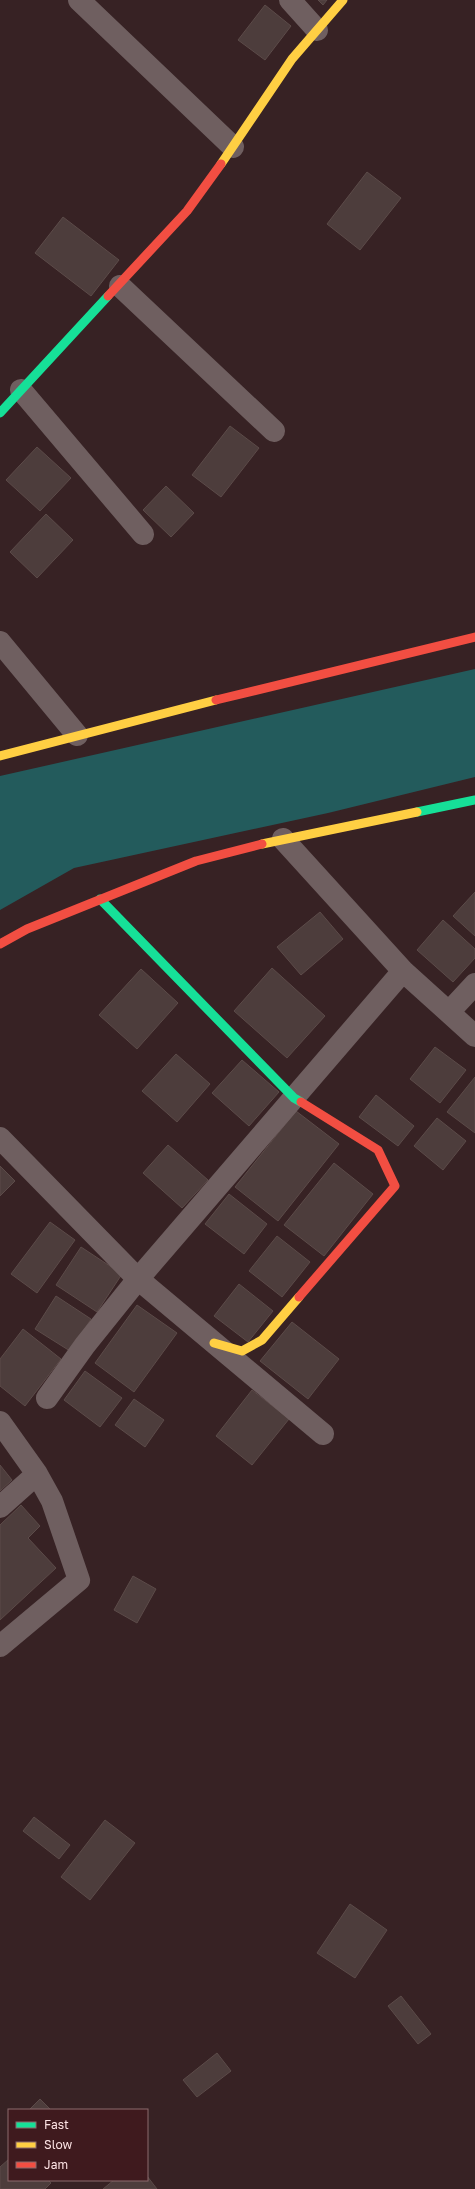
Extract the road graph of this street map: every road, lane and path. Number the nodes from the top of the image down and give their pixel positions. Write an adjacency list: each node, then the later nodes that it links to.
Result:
1 (79, 0): 5 (street)
2 (290, 0): 4 (street)
3 (343, 0): 4 (street)
4 (317, 30): 5 (street)
5 (233, 147): 6 (street)
6 (120, 286): 7 (street); 9 (street)
7 (21, 390): 8 (street); 10 (street)
8 (0, 413)
9 (274, 431)
10 (143, 534)
11 (475, 637): 13 (street)
12 (0, 642): 13 (street)
13 (77, 735): 14 (street)
14 (0, 756)
15 (475, 800): 16 (street)
16 (283, 839): 17 (street); 19 (street)
17 (100, 899): 18 (street); 23 (street)
18 (0, 944)
19 (403, 971): 21 (street); 23 (street)
20 (475, 984): 21 (street)
21 (449, 1012): 22 (street)
22 (475, 1036)
23 (294, 1098): 25 (street); 26 (street)
24 (0, 1138): 25 (street)
25 (138, 1280): 26 (street); 27 (street)
26 (214, 1343): 29 (street)
27 (47, 1398)
28 (0, 1422): 30 (street)
29 (323, 1434)
30 (37, 1474): 31 (street); 32 (street)
31 (0, 1507)
32 (0, 1646)

